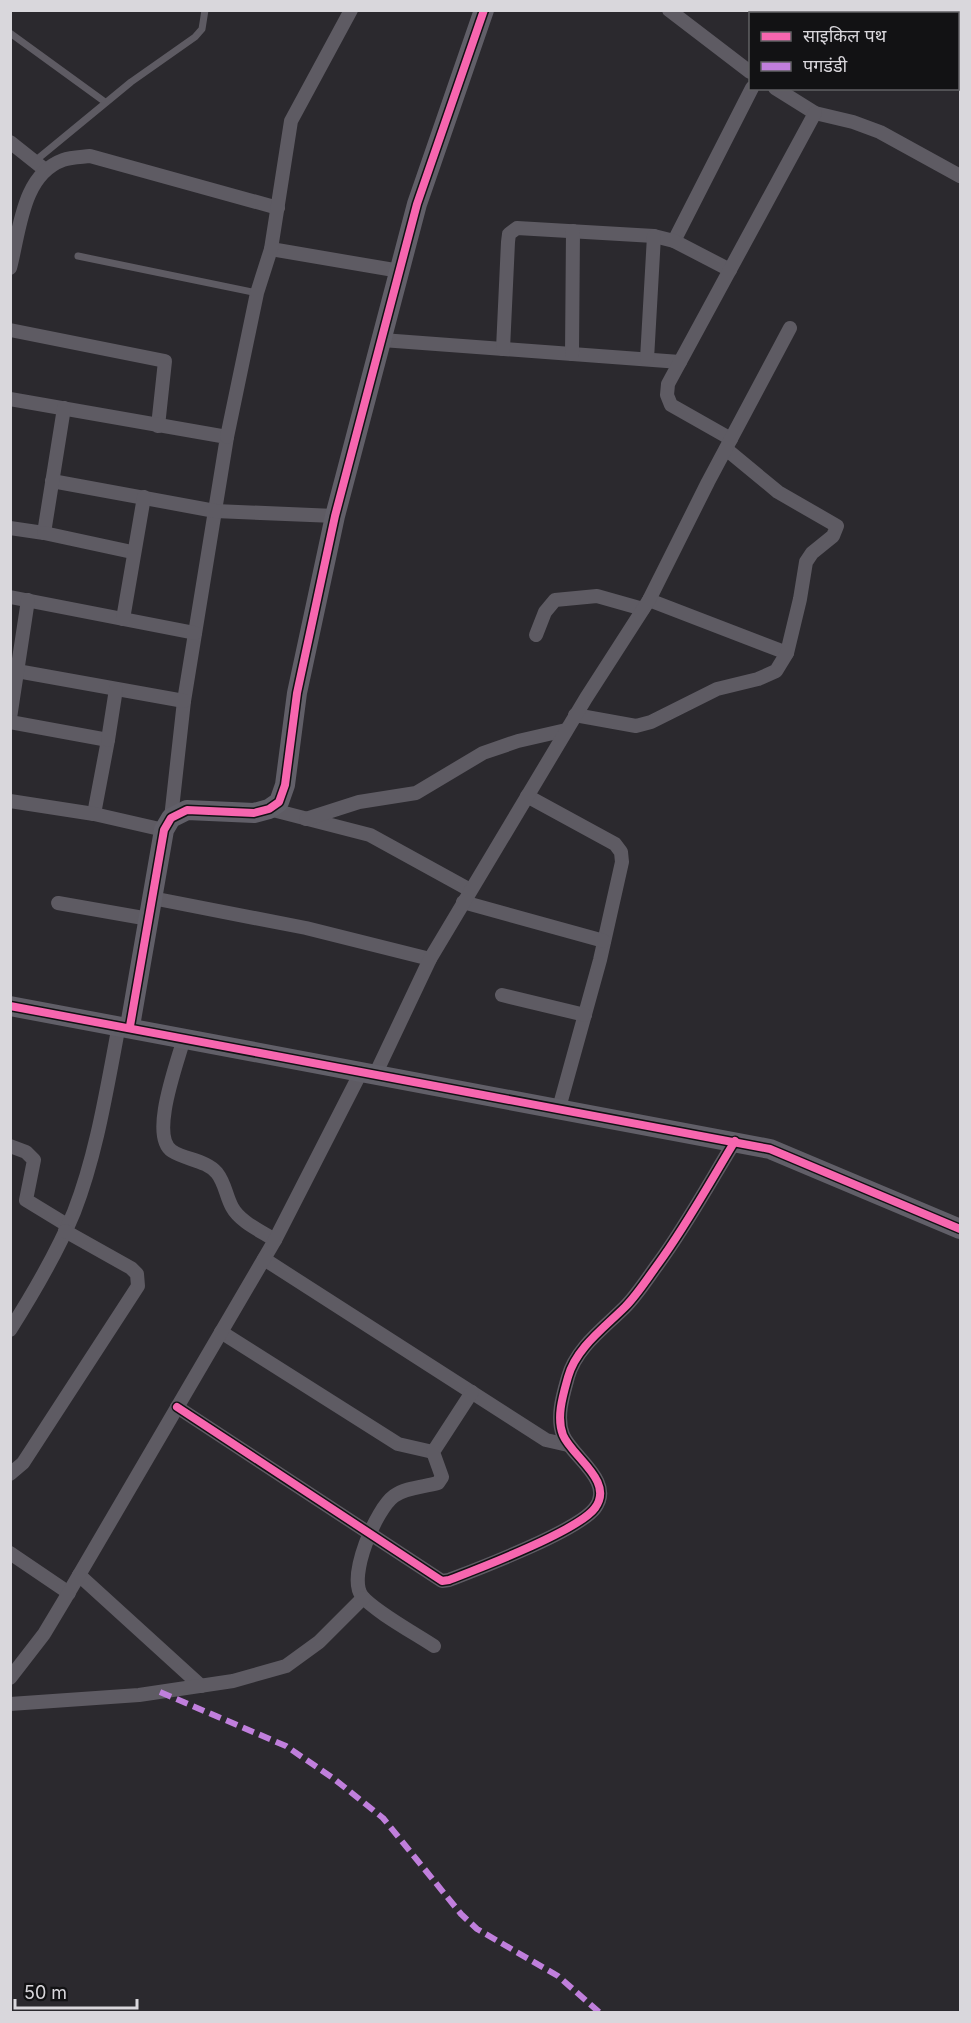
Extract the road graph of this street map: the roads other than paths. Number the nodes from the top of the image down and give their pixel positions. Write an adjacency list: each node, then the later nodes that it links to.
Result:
1 (205, 10): 9 (lane)
2 (351, 10): 14 (street)
3 (484, 10): 23 (street)
4 (669, 10): 6 (street)
5 (10, 33): 9 (lane)
6 (749, 71)
7 (751, 90): 18 (street)
8 (778, 90): 10 (street)
9 (105, 102): 12 (lane)
10 (815, 113): 13 (street); 22 (street)
11 (10, 142): 12 (street)
12 (40, 165): 14 (street); 15 (street)
13 (960, 176)
14 (278, 208): 19 (street)
15 (16, 216): 21 (street)
16 (573, 231): 17 (street); 28 (street); 29 (street)
17 (654, 236): 18 (street); 30 (street)
18 (674, 241): 22 (street)
19 (271, 249): 23 (street); 24 (street)
20 (78, 256): 24 (lane)
21 (10, 268)
22 (730, 270): 31 (street)
23 (400, 271): 27 (street)
24 (257, 293): 35 (street)
25 (790, 328): 36 (street)
26 (10, 330): 34 (street)
27 (382, 340): 28 (street); 40 (street)
28 (502, 349): 29 (street)
29 (572, 354): 30 (street)
30 (647, 359): 31 (street)
31 (680, 362): 36 (street)
32 (10, 399): 33 (street)
33 (64, 408): 34 (street); 37 (street)
34 (158, 426): 35 (street)
35 (227, 437): 39 (street)
36 (728, 444): 46 (street); 50 (street)
37 (52, 482): 38 (street); 42 (street)
38 (144, 497): 39 (street); 43 (street)
39 (215, 511): 40 (street); 48 (street)
40 (335, 516): 60 (street)
41 (10, 528): 42 (street)
42 (44, 533): 43 (street)
43 (132, 552): 47 (street)
44 (10, 597): 45 (street)
45 (28, 600): 47 (street); 51 (street)
46 (646, 604): 49 (street); 50 (street); 54 (street)
47 (123, 619): 48 (street)
48 (195, 633): 53 (street)
49 (536, 635)
50 (787, 652): 54 (street)
51 (17, 671): 52 (street); 55 (street)
52 (116, 689): 53 (street); 57 (street)
53 (184, 701): 63 (street)
54 (575, 715): 56 (street)
55 (10, 720): 57 (street)
56 (566, 730): 58 (street); 62 (street)
57 (108, 740): 61 (street)
58 (527, 796): 64 (street); 68 (street)
59 (10, 801): 61 (street)
60 (269, 809): 62 (street); 63 (street)
61 (94, 814): 63 (street)
62 (306, 819): 64 (street)
63 (167, 824): 65 (street)
64 (467, 896): 68 (street); 69 (street)
65 (152, 898): 67 (street); 69 (street)
66 (58, 903): 67 (street)
67 (149, 919): 73 (street)
68 (604, 941): 72 (street)
69 (430, 959): 75 (street)
70 (502, 995): 72 (street)
71 (10, 1006): 73 (street)
72 (585, 1014): 76 (street)
73 (125, 1026): 74 (street); 79 (street)
74 (184, 1038): 75 (street); 81 (street)
75 (368, 1074): 76 (street); 81 (street)
76 (559, 1108): 77 (street)
77 (735, 1141): 80 (street); 87 (street)
78 (10, 1146): 79 (street)
79 (66, 1228): 83 (street); 89 (street)
80 (960, 1229)
81 (275, 1240): 82 (street)
82 (264, 1259): 84 (street); 85 (street)
83 (10, 1330)
84 (221, 1332): 86 (street); 88 (street)
85 (472, 1392): 87 (street); 88 (street)
86 (177, 1407): 90 (street); 92 (street)
87 (568, 1445): 90 (street)
88 (433, 1452): 90 (street)
89 (10, 1474)
90 (370, 1533): 94 (street)
91 (10, 1552): 93 (street)
92 (79, 1575): 93 (street); 97 (street)
93 (69, 1593): 96 (street)
94 (363, 1598): 95 (street); 97 (street)
95 (434, 1647)
96 (13, 1670)
97 (201, 1686): 98 (street)
98 (10, 1704)

